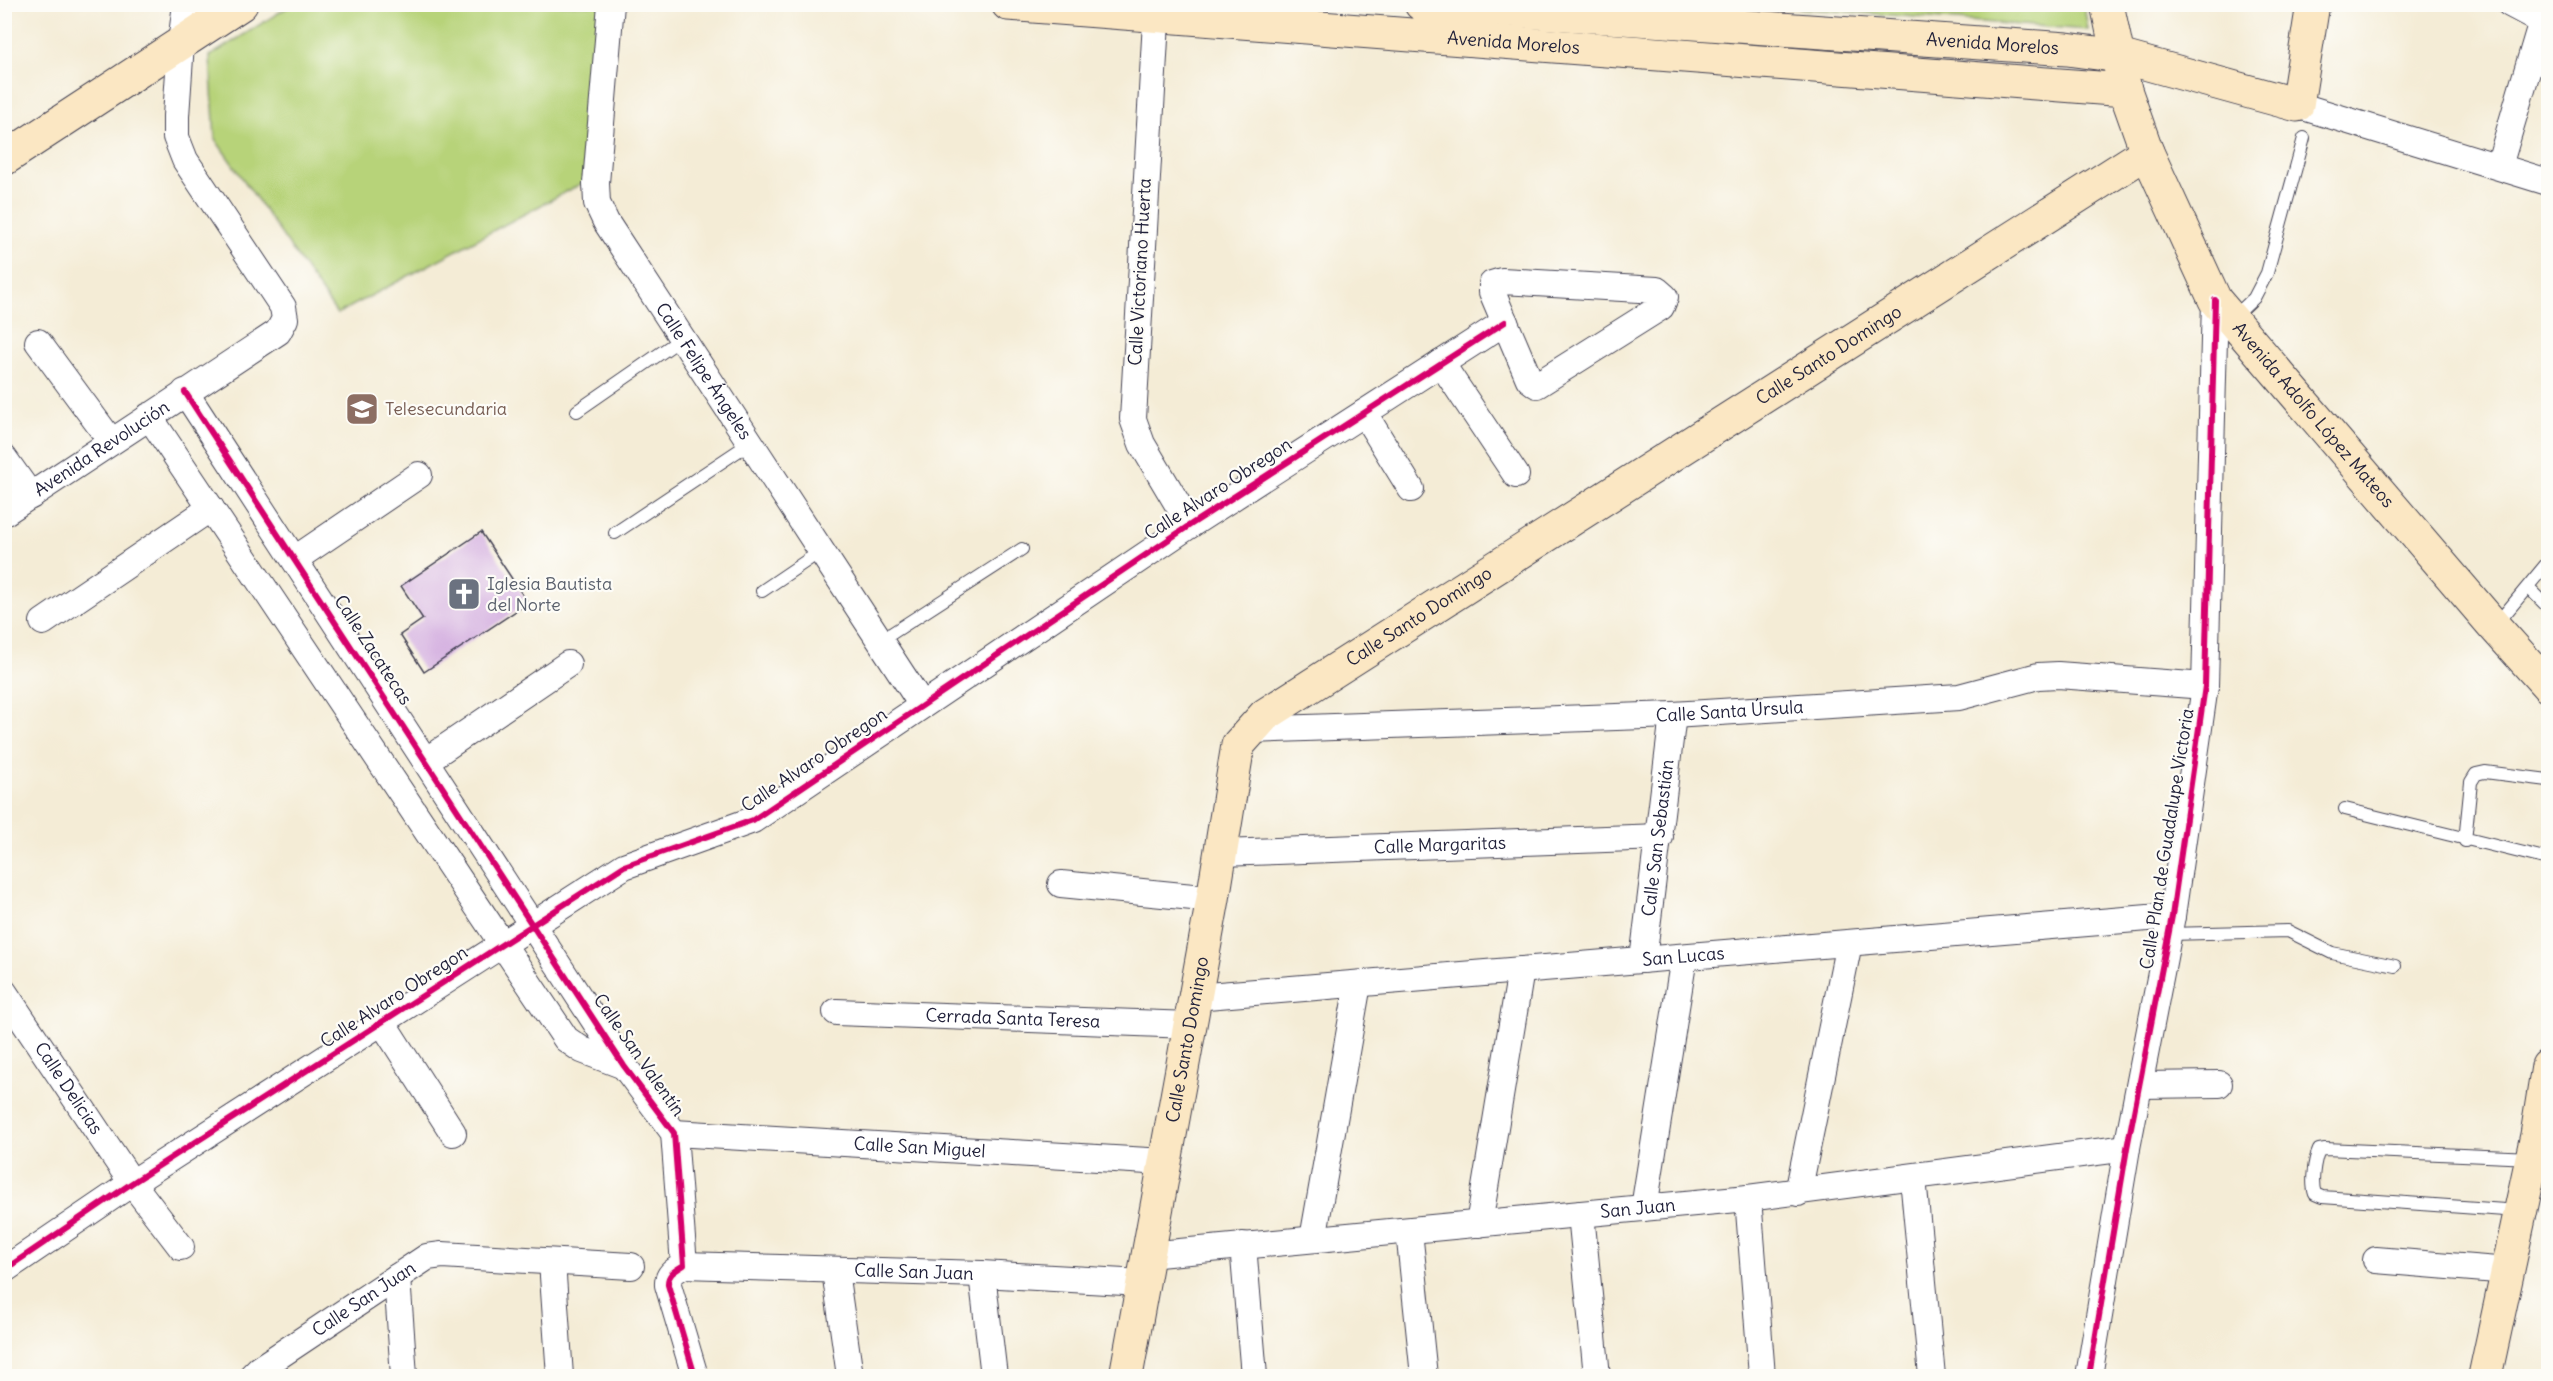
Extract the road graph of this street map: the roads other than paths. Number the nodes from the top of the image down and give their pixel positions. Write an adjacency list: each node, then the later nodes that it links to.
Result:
1 (186, 4): 12 (street)
2 (241, 4): 12 (main road)
3 (611, 4): 24 (street, Calle Felipe Ángeles)
4 (1008, 4): 9 (main road, Avenida Morelos)
5 (1420, 4): 11 (main road, Avenida Morelos)
6 (2107, 4): 13 (main road, Avenida Adolfo López Mateos)
7 (2313, 4): 16 (main road)
8 (2510, 4): 10 (street)
9 (1156, 10): 14 (main road, Avenida Morelos); 40 (street, Calle Victoriano Huerta)
10 (2545, 13): 20 (street)
11 (1743, 27): 13 (main road, Avenida Morelos); 14 (street)
12 (181, 43): 19 (main road); 27 (street, Avenida Revolución)
13 (2119, 56): 15 (main road, Avenida Adolfo López Mateos); 16 (main road, Avenida Morelos)
14 (1740, 60): 15 (main road, Avenida Morelos)
15 (2125, 90): 18 (main road, Avenida Adolfo López Mateos)
16 (2297, 105): 20 (street, Avenida Morelos)
17 (2304, 138): 22 (lane)
18 (2148, 152): 22 (main road, Avenida Adolfo López Mateos); 57 (main road, Calle Santo Domingo)
19 (4, 159)
20 (2499, 166): 21 (street, Avenida Morelos)
21 (2548, 182)
22 (2224, 309): 50 (main road, Avenida Adolfo López Mateos); 53 (street, Calle Plan de Guadalupe Victoria)
23 (1505, 322): 23 (street); 26 (street, Calle Alvaro Obregon)
24 (681, 339): 28 (lane); 32 (street, Calle Felipe Ángeles)
25 (38, 342): 31 (street)
26 (1441, 363): 29 (street, Calle Alvaro Obregon); 35 (street)
27 (186, 392): 30 (street, Avenida Revolución); 44 (street, Calle Zacatecas)
28 (577, 411)
29 (1364, 413): 36 (street); 40 (street, Calle Alvaro Obregon)
30 (149, 416): 31 (street, Avenida Revolución); 38 (street)
31 (111, 441): 37 (street, Avenida Revolución)
32 (750, 443): 41 (lane); 43 (street, Calle Felipe Ángeles)
33 (4, 458): 37 (street)
34 (418, 475): 44 (street)
35 (1516, 475)
36 (1411, 489)
37 (31, 496): 39 (street, Avenida Revolución)
38 (211, 508): 49 (street); 62 (street)
39 (4, 513)
40 (1190, 525): 55 (street, Calle Alvaro Obregon)
41 (615, 532)
42 (1022, 549): 51 (lane)
43 (821, 551): 47 (lane); 51 (street, Calle Felipe Ángeles)
44 (295, 559): 58 (street, Calle Zacatecas)
45 (2548, 562): 46 (lane)
46 (2528, 587): 48 (lane); 50 (lane)
47 (762, 591)
48 (2548, 607)
49 (43, 622)
50 (2494, 626): 54 (main road, Avenida Adolfo López Mateos)
51 (880, 641): 55 (street, Calle Felipe Ángeles)
52 (568, 664): 58 (street)
53 (2205, 686): 56 (street, Calle Santa Úrsula); 70 (street, Calle Plan de Guadalupe Victoria)
54 (2548, 686)
55 (922, 705): 69 (street, Calle Alvaro Obregon)
56 (1673, 715): 57 (street, Calle Santa Úrsula); 63 (street, Calle San Sebastián)
57 (1250, 730): 65 (main road, Calle Santo Domingo)
58 (428, 760): 60 (street, Calle Zacatecas)
59 (2548, 780): 64 (lane)
60 (447, 790): 62 (street); 69 (street, Calle Zacatecas)
61 (2345, 809): 64 (lane)
62 (415, 812): 72 (street)
63 (1660, 837): 65 (street, Calle Margaritas); 74 (street, Calle San Sebastián)
64 (2465, 841): 66 (lane)
65 (1221, 853): 68 (main road, Calle Santo Domingo)
66 (2548, 859)
67 (1061, 884): 68 (street)
68 (1213, 899): 79 (main road, Calle Santo Domingo)
69 (534, 924): 72 (street, Calle Alvaro Obregon); 82 (street, Calle San Valentín)
70 (2171, 925): 71 (street, San Lucas); 75 (lane); 85 (street, Calle Plan de Guadalupe Victoria)
71 (1849, 943): 73 (street, San Lucas); 93 (street)
72 (504, 945): 81 (street, Calle Alvaro Obregon); 82 (street, Calle San Valentín)
73 (1684, 957): 74 (street, San Lucas); 95 (street)
74 (1643, 960): 76 (street, San Lucas)
75 (2395, 966)
76 (1521, 970): 77 (street, San Lucas); 98 (street)
77 (1358, 984): 79 (street, San Lucas); 100 (street)
78 (4, 992): 92 (street, Calle Delicias)
79 (1193, 1011): 80 (street, Cerrada Santa Teresa); 90 (main road, Calle Santo Domingo)
80 (836, 1012)
81 (382, 1022): 86 (street); 92 (street, Calle Alvaro Obregon)
82 (624, 1066): 87 (street, Calle San Valentín)
83 (2548, 1066): 88 (main road)
84 (2219, 1084): 85 (street)
85 (2141, 1085): 89 (street, Calle Plan de Guadalupe Victoria)
86 (453, 1133)
87 (674, 1133): 90 (street, Calle San Miguel); 110 (street, Calle San Valentín)
88 (2539, 1143): 96 (main road); 96 (lane)
89 (2127, 1148): 91 (street, San Juan); 125 (street, Calle Plan de Guadalupe Victoria)
90 (1165, 1162): 106 (main road, Calle Santo Domingo)
91 (1913, 1178): 93 (street, San Juan); 124 (street)
92 (132, 1183): 102 (street, Calle Delicias); 107 (street, Calle Alvaro Obregon)
93 (1798, 1193): 94 (street, San Juan)
94 (1748, 1198): 95 (street, San Juan); 123 (street)
95 (1644, 1208): 97 (street, San Juan)
96 (2521, 1211): 109 (main road)
97 (1581, 1214): 98 (street, San Juan); 122 (street)
98 (1479, 1224): 99 (street, San Juan)
99 (1409, 1231): 100 (street, San Juan); 121 (street)
100 (1313, 1239): 101 (street, San Juan)
101 (1243, 1245): 106 (street, San Juan); 120 (street)
102 (180, 1247)
103 (2376, 1260): 109 (street)
104 (552, 1262): 105 (street, Calle San Juan); 112 (street, Calle San Juan); 115 (street)
105 (631, 1266)
106 (1145, 1269): 111 (street, Calle San Juan); 119 (main road, Calle Santo Domingo)
107 (4, 1270)
108 (836, 1271): 110 (street, Calle San Juan); 111 (street, Calle San Juan); 117 (street)
109 (2509, 1271): 126 (main road)
110 (676, 1272): 116 (street, Calle San Valentín)
111 (982, 1274): 118 (street)
112 (397, 1277): 113 (street, Calle San Juan); 114 (street)
113 (252, 1377)
114 (404, 1377)
115 (560, 1377)
116 (694, 1377)
117 (850, 1377)
118 (994, 1377)
119 (1126, 1377)
120 (1254, 1377)
121 (1424, 1377)
122 (1597, 1377)
123 (1762, 1377)
124 (1932, 1377)
125 (2089, 1377)
126 (2485, 1377)

